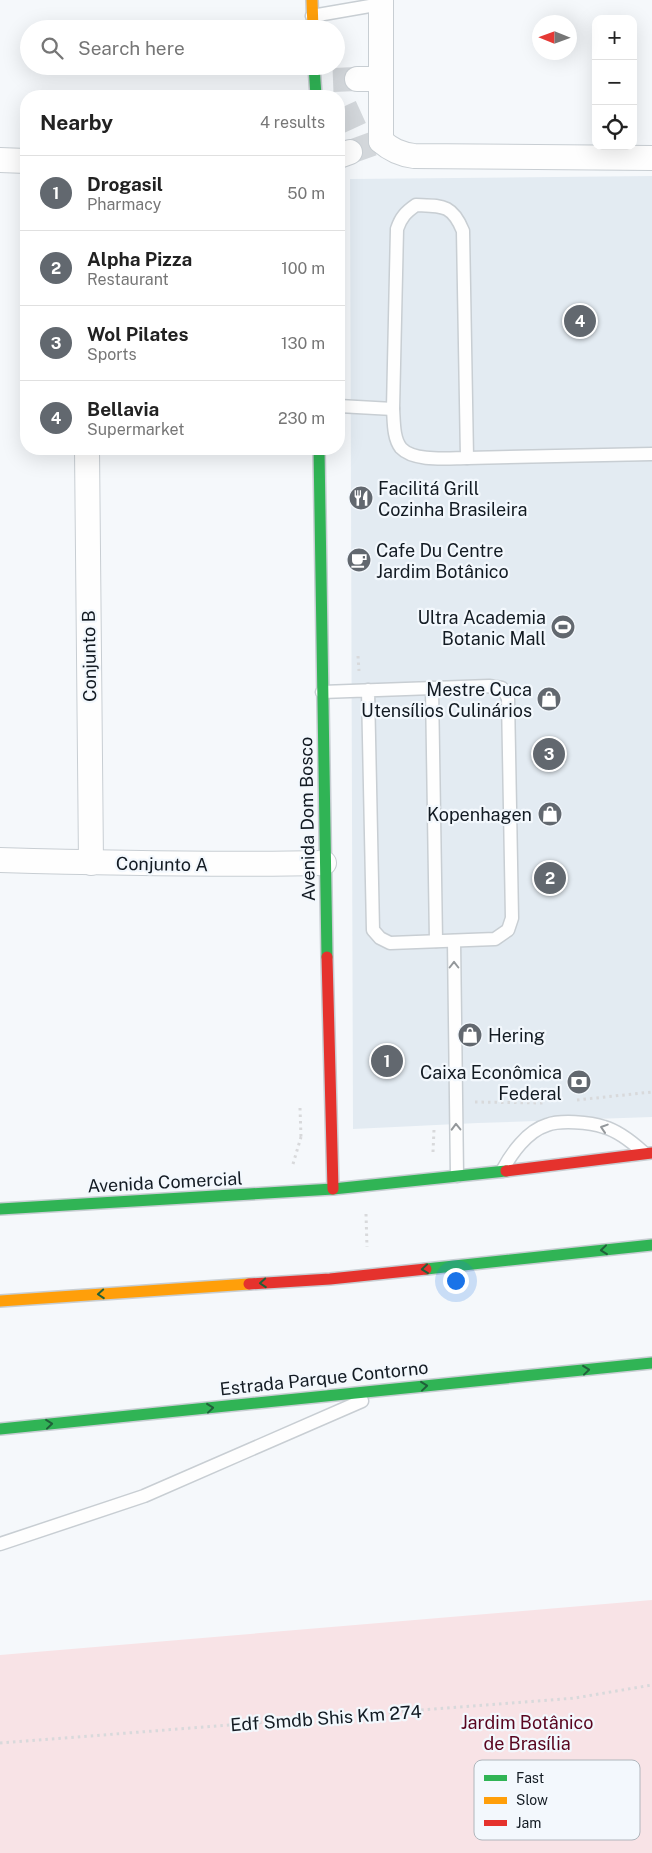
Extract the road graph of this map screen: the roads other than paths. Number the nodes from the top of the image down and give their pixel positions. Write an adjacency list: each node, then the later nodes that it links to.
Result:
1 (312, 0): 3 (main road)
2 (381, 2): 4 (lane); 5 (street)
3 (313, 20)
4 (320, 20)
5 (380, 78): 6 (street); 7 (street)
6 (357, 80)
7 (652, 158)
8 (0, 160): 9 (street)
9 (20, 161)
10 (345, 406): 11 (lane)
11 (393, 409): 15 (lane); 15 (lane)
12 (652, 454): 15 (lane)
13 (86, 455): 20 (street, Conjunto B)
14 (320, 455): 18 (main road, Avenida Dom Bosco)
15 (467, 458)
16 (432, 688): 17 (lane); 22 (lane); 23 (lane)
17 (368, 690): 18 (lane); 22 (lane)
18 (322, 692): 21 (main road, Avenida Dom Bosco)
19 (0, 860): 20 (street, Conjunto A)
20 (91, 863): 21 (street, Conjunto A)
21 (324, 863): 27 (main road, Avenida Dom Bosco)
22 (436, 941): 23 (lane)
23 (454, 941): 26 (lane, one-way to 23)
24 (648, 1153): 25 (main road, Avenida Comercial); 25 (lane, one-way to 25)
25 (502, 1171): 26 (main road, Avenida Comercial)
26 (457, 1176): 27 (main road, Avenida Comercial)
27 (333, 1190): 28 (main road, Avenida Comercial)
28 (0, 1209)
29 (652, 1244): 30 (main road, one-way to 30)
30 (0, 1301)
31 (652, 1363): 32 (main road, Estrada Parque Contorno, one-way to 31)
32 (390, 1390): 33 (main road, Estrada Parque Contorno, one-way to 32); 34 (lane)
33 (0, 1429)
34 (0, 1544)

